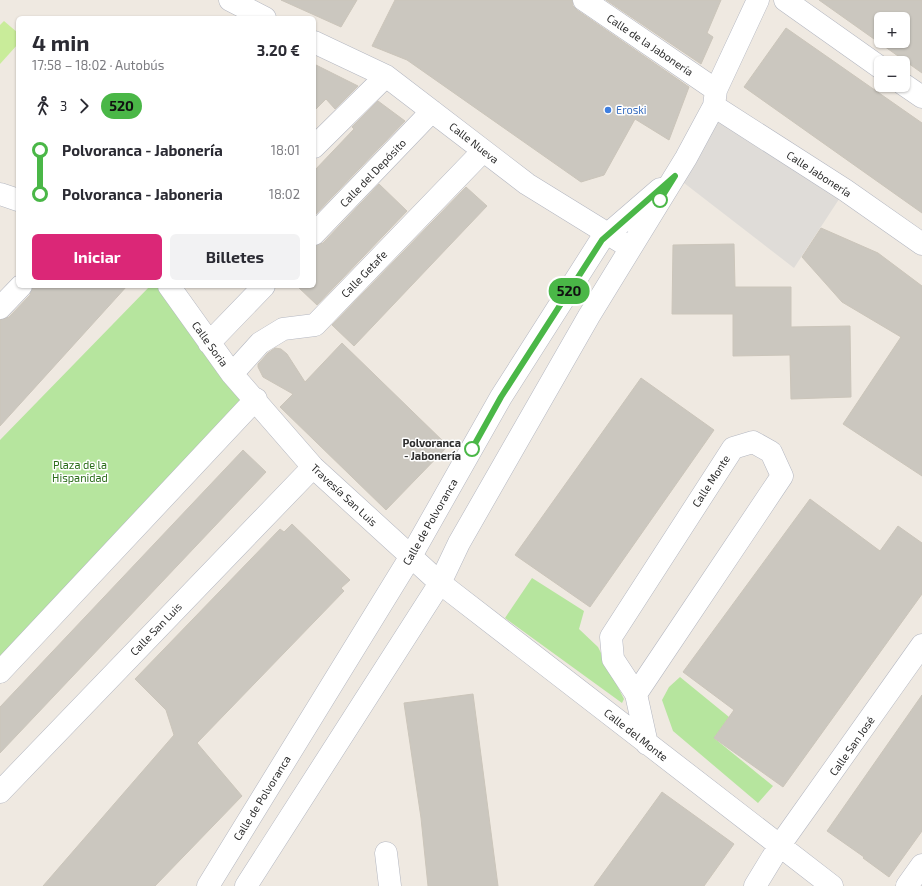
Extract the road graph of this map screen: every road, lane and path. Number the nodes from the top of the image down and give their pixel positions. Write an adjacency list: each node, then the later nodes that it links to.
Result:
1 (230, 0): 5 (street)
2 (584, 0): 11 (street, Calle de la Jabonería)
3 (758, 0): 11 (street, Calle de Polvoranca)
4 (785, 0): 7 (street)
5 (261, 16)
6 (316, 43): 8 (street, Calle Nueva)
7 (874, 63)
8 (386, 76): 12 (street, Calle Nueva); 13 (street)
9 (910, 89): 10 (street)
10 (922, 97)
11 (715, 98): 15 (street, Calle de Polvoranca); 18 (street, Calle Jabonería)
12 (432, 111): 14 (street, Calle Nueva); 16 (street, Calle del Depósito)
13 (316, 145)
14 (483, 151): 17 (street, Calle Nueva); 25 (street, Calle Getafe)
15 (675, 176): 17 (street, Calle de Polvoranca); 19 (street, Calle de Polvoranca)
16 (316, 232)
17 (609, 234): 19 (street, Calle Nueva); 28 (street, Calle de Polvoranca)
18 (922, 244)
19 (632, 249): 29 (street, Calle de Polvoranca)
20 (19, 288): 23 (street)
21 (172, 288): 24 (street, Calle Soria)
22 (262, 288): 24 (street)
23 (0, 308)
24 (209, 343): 25 (street, Calle Soria)
25 (232, 374): 26 (street, Calle Soria)
26 (256, 399): 27 (street, Travesía San Luis); 31 (street)
27 (313, 467): 28 (street, Travesía San Luis); 34 (street, Calle San Luis)
28 (411, 556): 29 (street, Travesía San Luis); 38 (street, Calle de Polvoranca)
29 (440, 583): 33 (street, Calle del Monte); 39 (street, Calle de Polvoranca)
30 (922, 645): 35 (street, Calle San José)
31 (0, 672)
32 (636, 694): 32 (street, Calle Monte); 33 (street, Calle Monte)
33 (647, 744): 35 (street, Calle del Monte)
34 (0, 792)
35 (780, 845): 41 (street, Calle San José); 42 (street, Calle del Monte)
36 (386, 853): 40 (street)
37 (922, 865): 43 (street)
38 (208, 886)
39 (246, 886)
40 (390, 886)
41 (755, 886)
42 (832, 886)
43 (907, 886)

